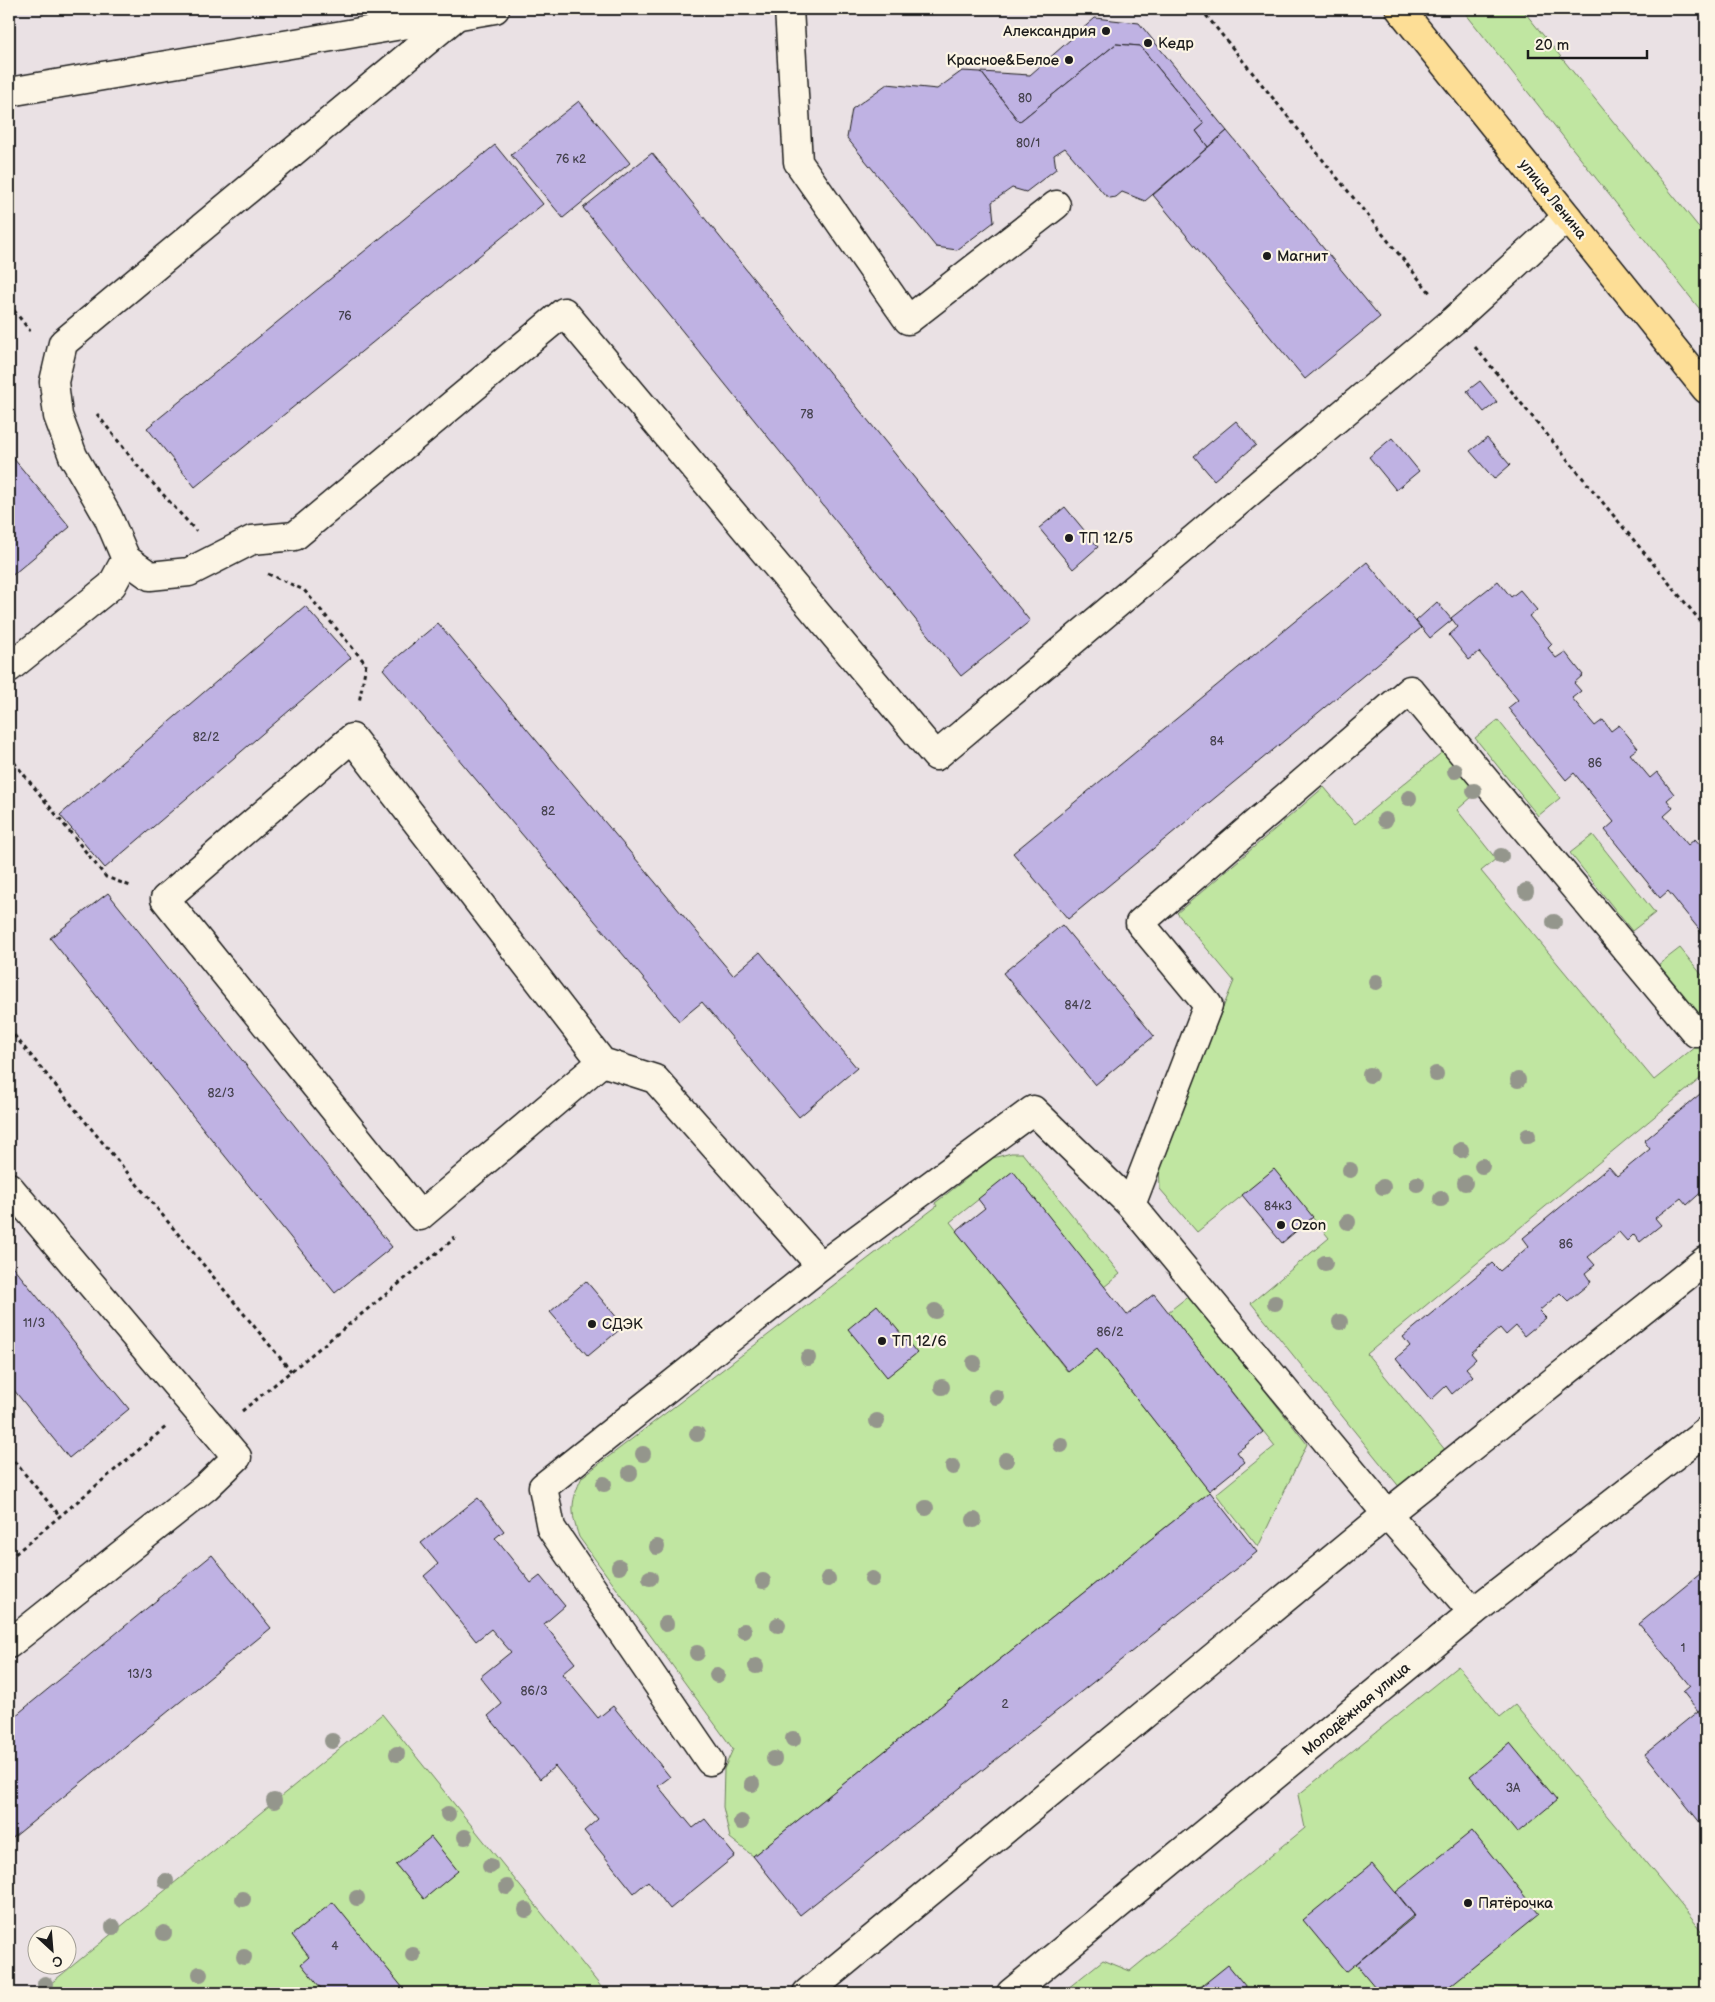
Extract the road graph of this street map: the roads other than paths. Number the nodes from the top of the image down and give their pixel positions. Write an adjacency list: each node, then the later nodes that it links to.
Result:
1 (496, 9): 4 (street)
2 (789, 9): 6 (street)
3 (1400, 9): 7 (main road, улица Ленина)
4 (460, 13): 5 (street); 9 (street)
5 (9, 92)
6 (1056, 204)
7 (1567, 216): 8 (main road, улица Ленина); 9 (street)
8 (1706, 389)
9 (126, 559): 10 (street)
10 (9, 668)
11 (1696, 1033): 14 (street)
12 (602, 1062): 12 (street); 16 (street)
13 (9, 1187): 20 (street)
14 (1131, 1205): 16 (street); 18 (street)
15 (1706, 1260): 18 (street)
16 (821, 1266): 21 (street)
17 (1706, 1431): 19 (street, Молодёжная улица)
18 (1387, 1514): 19 (street); 23 (street)
19 (1473, 1612): 22 (street, Молодёжная улица)
20 (9, 1644)
21 (710, 1761)
22 (1015, 1992)
23 (807, 1993)

